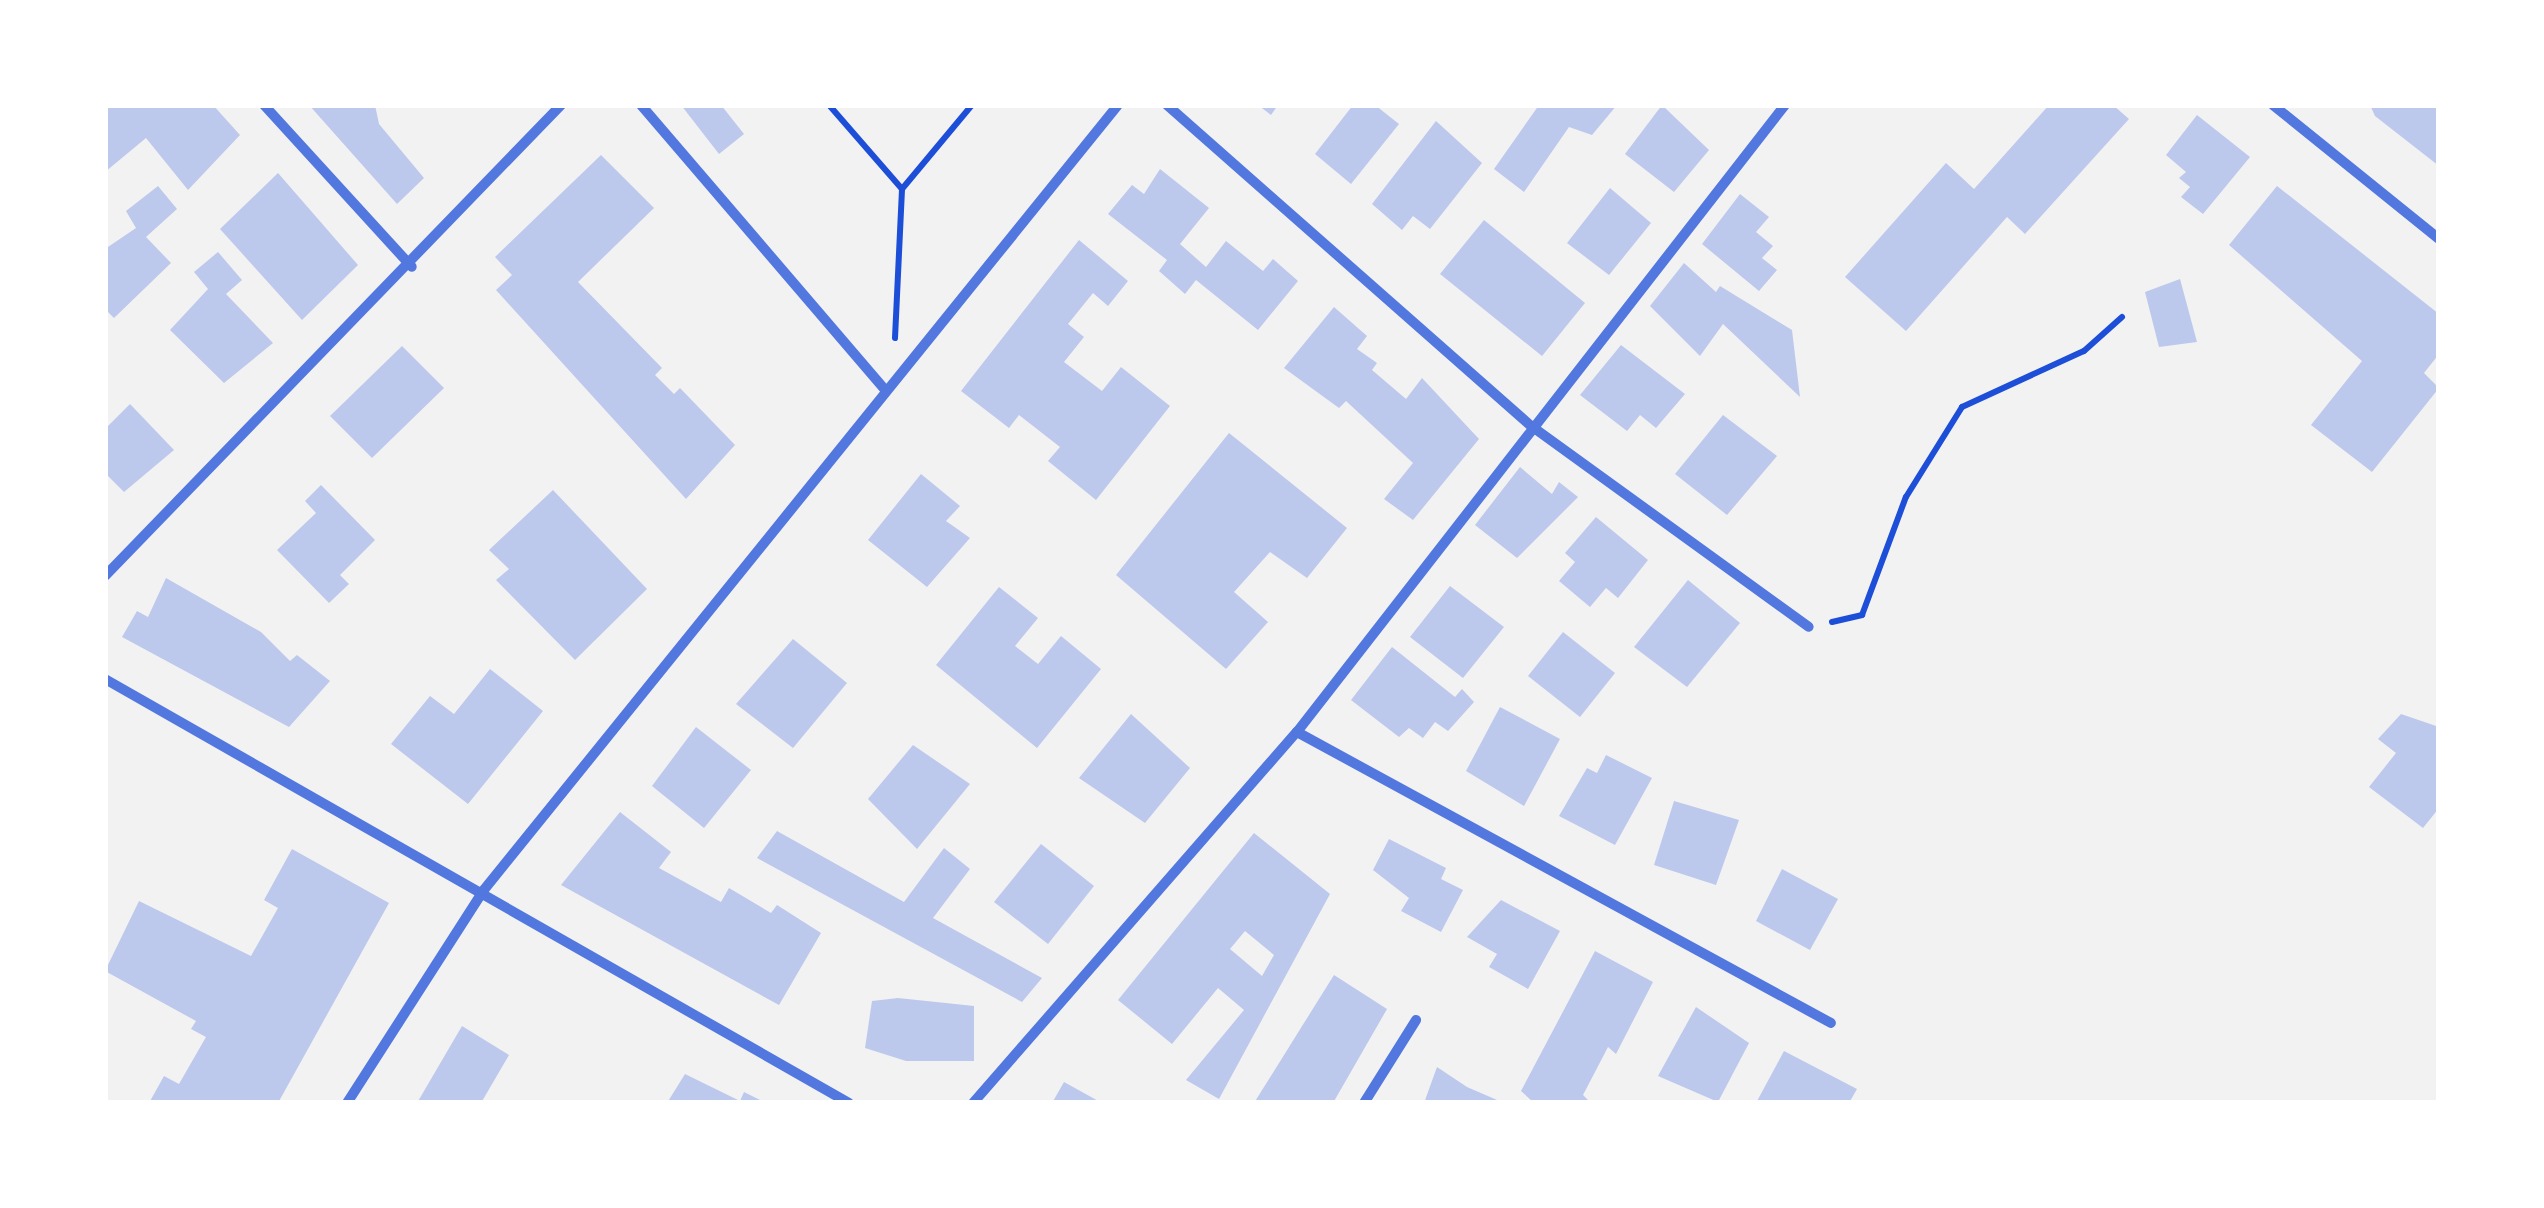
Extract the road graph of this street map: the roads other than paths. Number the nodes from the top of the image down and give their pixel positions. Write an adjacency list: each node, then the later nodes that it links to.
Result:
1 (264, 105): 9 (street)
2 (561, 105): 9 (street)
3 (642, 105): 10 (street)
4 (1118, 105): 10 (street)
5 (1167, 105): 11 (street)
6 (1784, 105): 11 (street)
7 (2273, 105): 8 (street)
8 (2439, 239)
9 (412, 267): 12 (street)
10 (883, 387): 16 (street)
11 (1534, 428): 13 (street); 15 (street)
12 (105, 576)
13 (1808, 627)
14 (105, 679): 16 (street)
15 (1297, 732): 18 (street); 21 (street)
16 (483, 891): 19 (street); 20 (street)
17 (1416, 1020): 22 (street)
18 (1831, 1023)
19 (347, 1103)
20 (850, 1103)
21 (973, 1103)
22 (1364, 1103)

